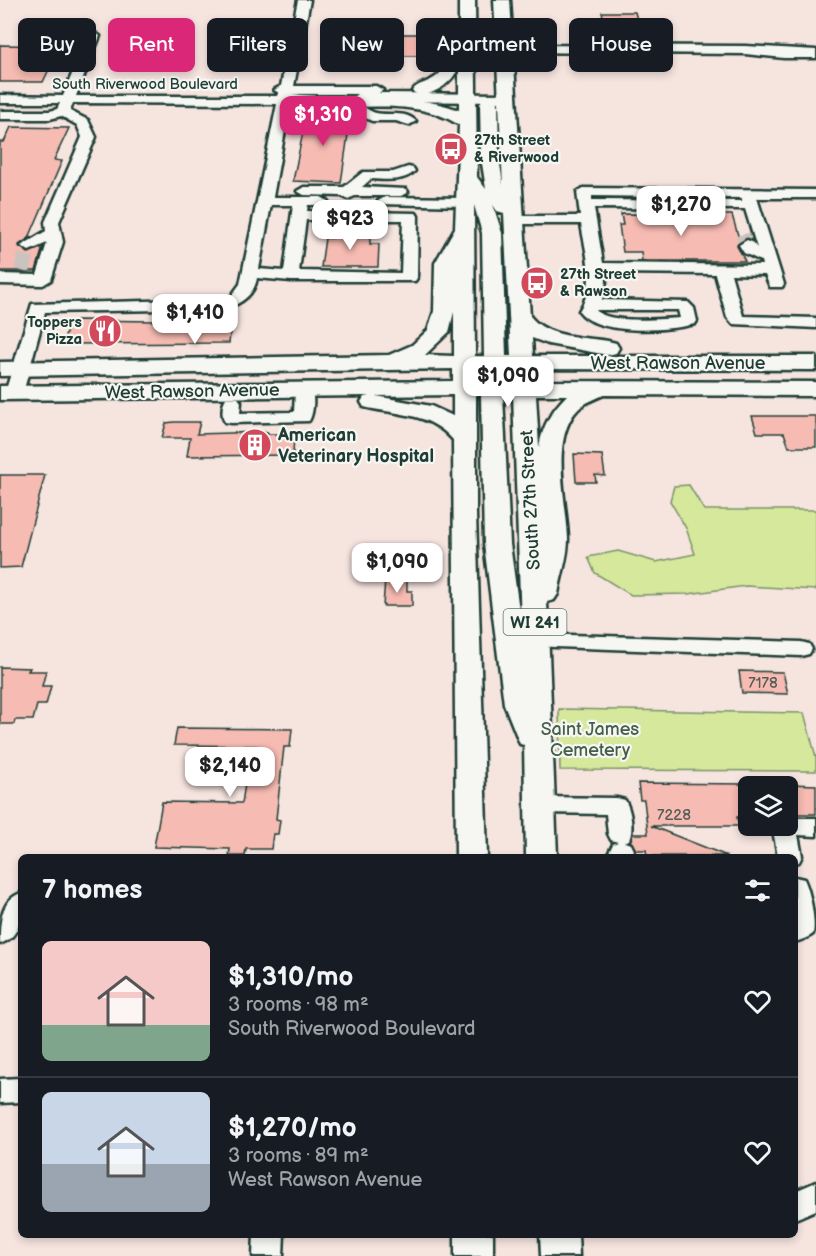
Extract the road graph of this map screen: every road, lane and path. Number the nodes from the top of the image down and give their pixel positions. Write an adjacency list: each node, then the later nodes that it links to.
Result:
1 (304, 0): 4 (street)
2 (494, 1): 5 (main road, South 27th Street / WI 241)
3 (467, 6): 13 (main road); 16 (main road, South 27th Street / WI 241)
4 (301, 18)
5 (499, 18)
6 (811, 44): 8 (street)
7 (557, 49): 8 (street)
8 (745, 50): 9 (street)
9 (816, 54)
10 (79, 72): 19 (street)
11 (290, 72): 15 (street)
12 (501, 72): 17 (main road, South 27th Street / WI 241)
13 (420, 91): 15 (street, South Riverwood Boulevard); 16 (street, South Riverwood Boulevard)
14 (0, 93): 19 (street, South Riverwood Boulevard)
15 (286, 94): 16 (street, South Riverwood Boulevard); 19 (street, South Riverwood Boulevard); 20 (main road); 27 (street)
16 (466, 95): 17 (main road); 23 (main road, South 27th Street / WI 241)
17 (497, 98): 34 (main road, South 27th Street / WI 241)
18 (0, 99): 19 (street, South Riverwood Boulevard)
19 (67, 101): 21 (street); 37 (street)
20 (356, 103): 22 (street); 23 (main road)
21 (0, 115)
22 (409, 121)
23 (467, 123): 25 (main road, South 27th Street / WI 241)
24 (408, 171): 28 (street)
25 (466, 190): 28 (street); 30 (street); 36 (main road, South 27th Street / WI 241); 52 (main road)
26 (816, 195): 29 (street)
27 (265, 196): 31 (street); 42 (street)
28 (348, 196): 30 (street); 31 (street)
29 (750, 200): 32 (street); 35 (street)
30 (411, 201): 33 (street)
31 (300, 202): 33 (street); 43 (street)
32 (587, 212): 34 (street); 39 (street)
33 (401, 216): 43 (street)
34 (514, 220): 46 (main road, South 27th Street / WI 241)
35 (757, 225): 41 (street); 41 (street)
36 (465, 227): 49 (main road); 52 (main road, South 27th Street / WI 241)
37 (54, 233): 38 (street); 44 (street)
38 (29, 246)
39 (596, 268): 40 (street); 45 (street)
40 (722, 270): 41 (street); 47 (street)
41 (772, 270)
42 (250, 273): 43 (street); 51 (street)
43 (291, 276)
44 (0, 279)
45 (592, 304): 45 (street)
46 (521, 318): 48 (main road); 52 (main road, South 27th Street / WI 241)
47 (816, 323)
48 (816, 351)
49 (391, 362): 51 (main road, West Rawson Avenue); 52 (main road, West Rawson Avenue)
50 (816, 363): 52 (main road, West Rawson Avenue)
51 (10, 368): 58 (street)
52 (494, 375): 53 (main road); 54 (main road, West Rawson Avenue); 56 (main road); 59 (main road, West Rawson Avenue); 60 (main road, South 27th Street / WI 241); 61 (main road, South 27th Street / WI 241); 63 (main road)
53 (816, 375)
54 (601, 389): 55 (main road, West Rawson Avenue); 61 (main road)
55 (816, 389)
56 (76, 392): 57 (main road, West Rawson Avenue); 58 (main road, West Rawson Avenue)
57 (135, 392): 59 (main road, West Rawson Avenue); 59 (main road)
58 (7, 393)
59 (304, 395): 60 (main road)
60 (464, 439): 67 (main road, South 27th Street / WI 241)
61 (536, 641): 62 (street); 63 (main road, South 27th Street / WI 241)
62 (801, 649)
63 (538, 759): 64 (main road, South 27th Street / WI 241)
64 (540, 805): 66 (street); 68 (main road, South 27th Street / WI 241)
65 (816, 827): 69 (street)
66 (620, 847)
67 (472, 854)
68 (542, 854)
69 (790, 854)
70 (798, 899): 72 (street)
71 (18, 907): 73 (street)
72 (806, 919)
73 (0, 934)
74 (18, 1090): 75 (street)
75 (0, 1091)
76 (816, 1196): 77 (street)
77 (798, 1205)
78 (269, 1238): 81 (street)
79 (474, 1238): 82 (main road)
80 (559, 1238): 83 (main road)
81 (268, 1256)
82 (474, 1256)
83 (560, 1256)

